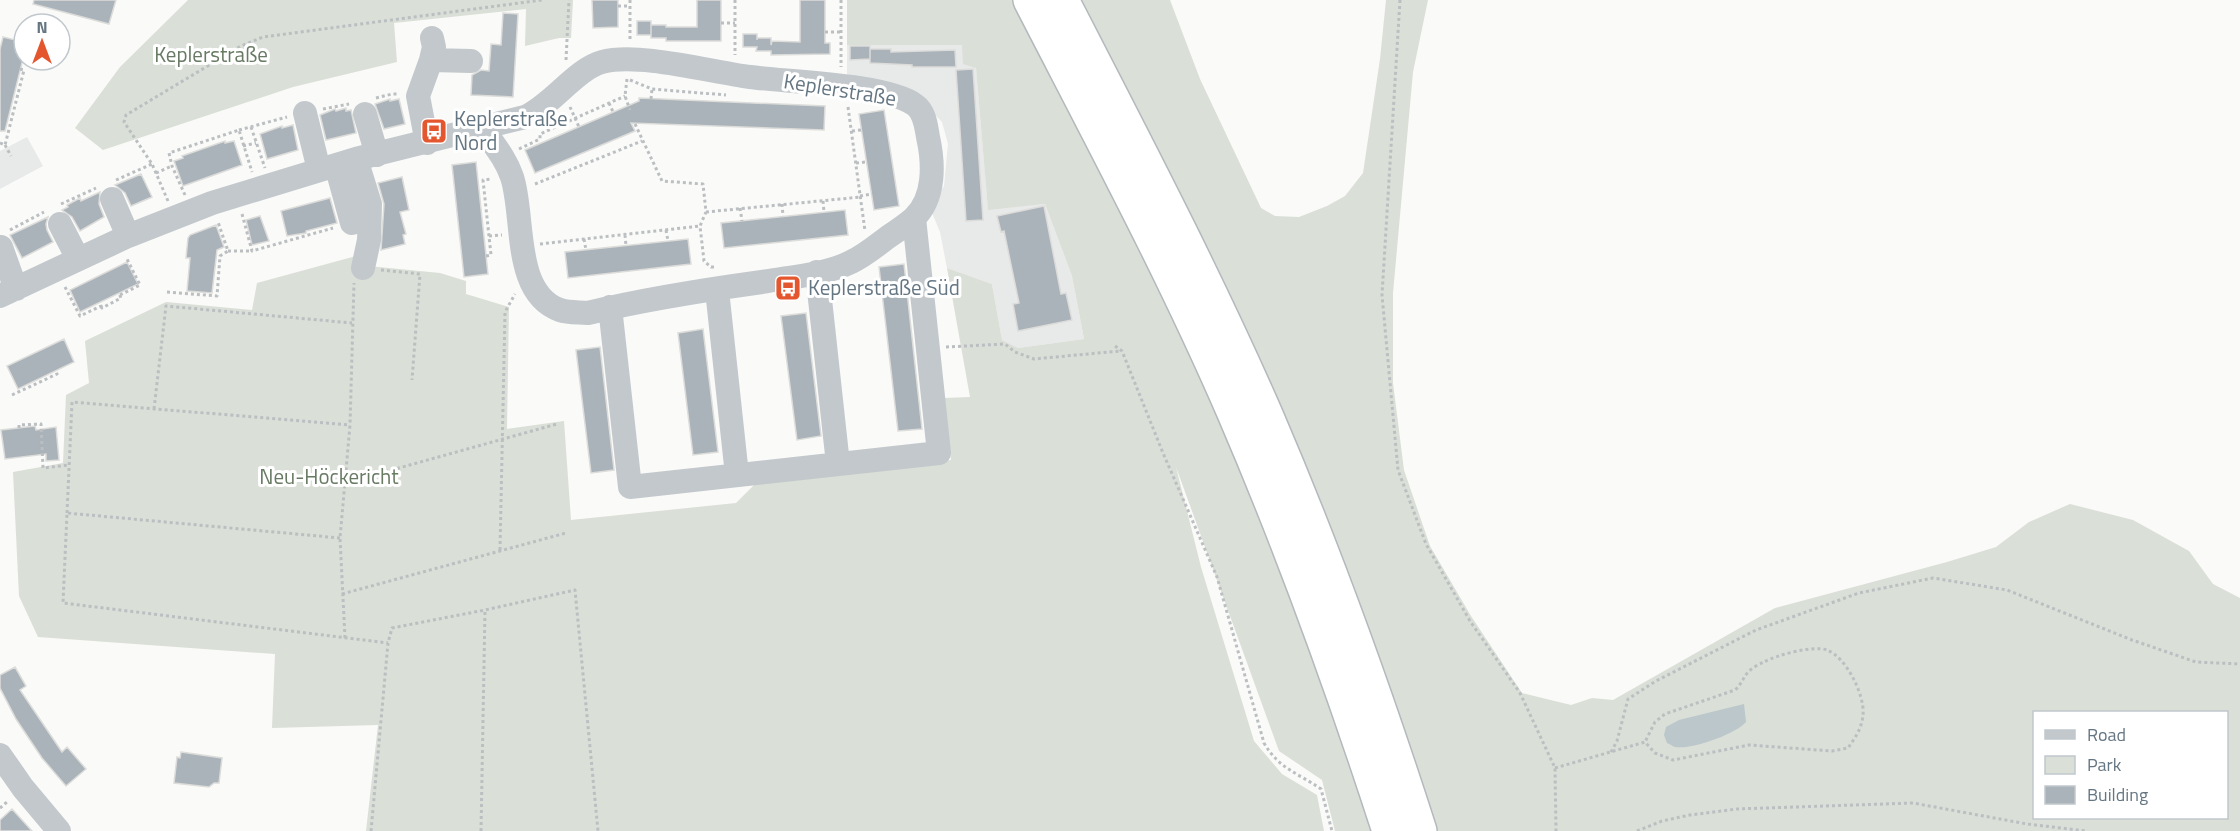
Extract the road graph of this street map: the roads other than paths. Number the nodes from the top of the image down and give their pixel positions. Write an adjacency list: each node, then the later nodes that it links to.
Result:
1 (1030, 0): 25 (highway)
2 (1062, 0): 26 (highway)
3 (471, 61): 7 (street)
4 (305, 113): 8 (street)
5 (365, 114): 8 (street)
6 (483, 129): 7 (street, Keplerstraße); 10 (street, Keplerstraße); 20 (street, Keplerstraße)
7 (427, 143): 8 (street, Keplerstraße)
8 (347, 162): 11 (street); 13 (street, Keplerstraße); 16 (street)
9 (112, 199): 13 (street)
10 (914, 218): 17 (street, Keplerstraße); 21 (street)
11 (352, 223)
12 (60, 224): 15 (street)
13 (123, 238): 15 (street, Keplerstraße)
14 (1, 247): 19 (street)
15 (67, 264): 19 (street, Keplerstraße)
16 (363, 268)
17 (817, 272): 18 (street, Keplerstraße); 21 (street)
18 (720, 278): 20 (street, Keplerstraße); 22 (street)
19 (8, 292)
20 (610, 308): 22 (street)
21 (838, 464): 22 (street)
22 (737, 475)
23 (0, 755): 24 (street)
24 (59, 831)
25 (1389, 831)
26 (1420, 831)

